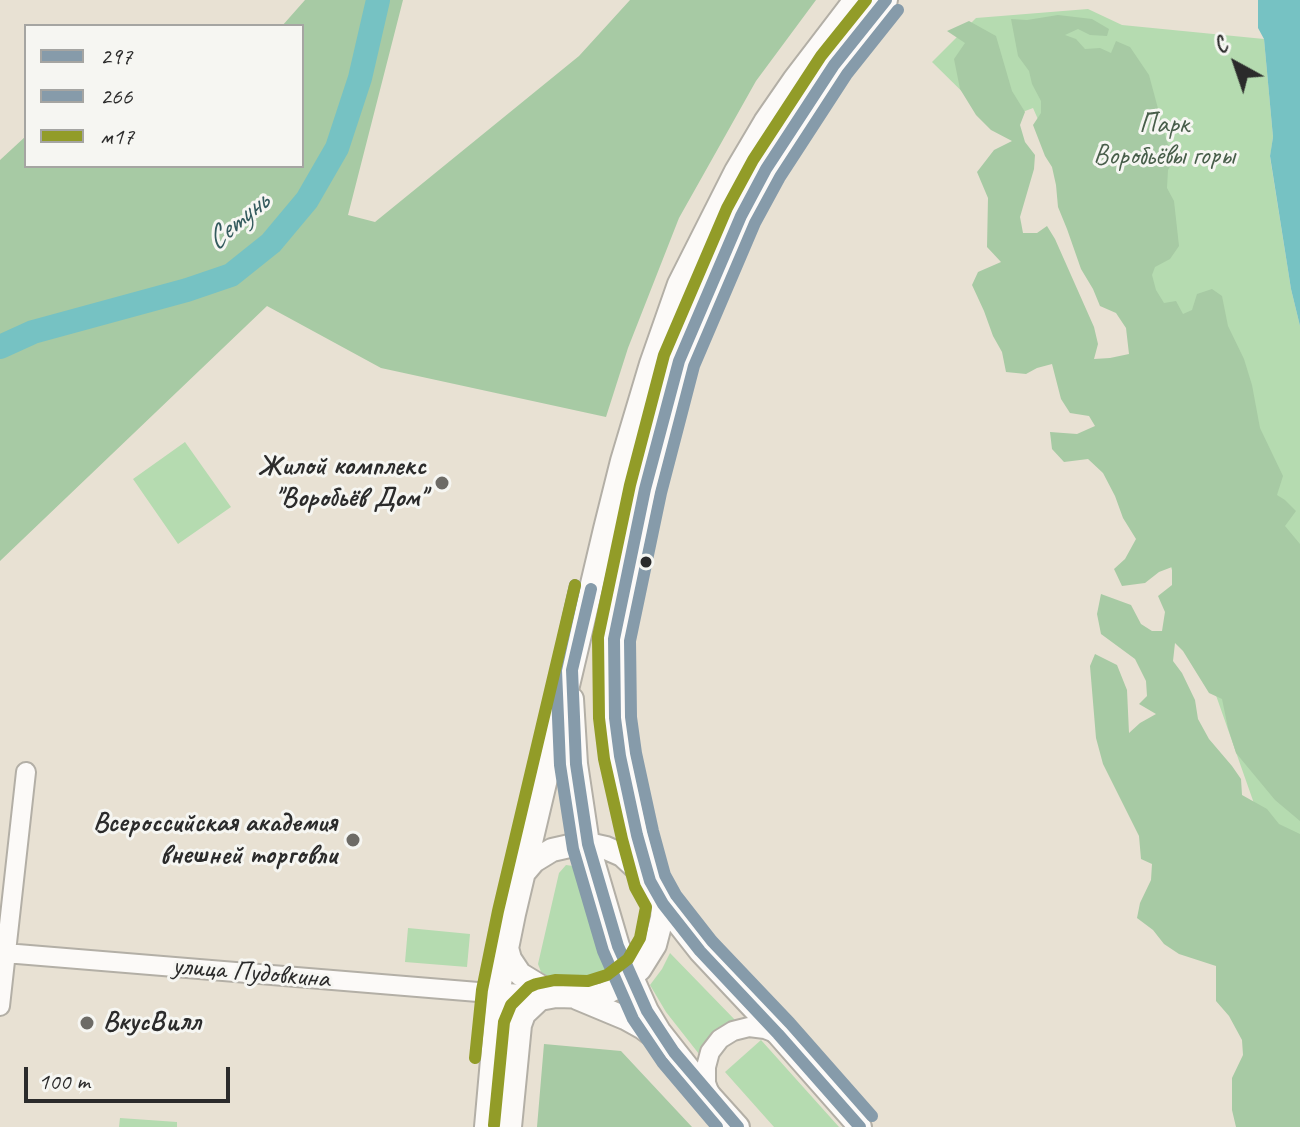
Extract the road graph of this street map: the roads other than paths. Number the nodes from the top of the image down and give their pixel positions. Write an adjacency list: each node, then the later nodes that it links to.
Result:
1 (855, 0): 3 (main road)
2 (886, 0): 4 (main road)
3 (588, 602): 4 (main road); 5 (main road)
4 (618, 616): 9 (main road)
5 (572, 670): 7 (main road); 8 (main road)
6 (26, 772): 12 (street)
7 (588, 844): 8 (main road); 9 (main road); 13 (main road)
8 (523, 874): 11 (main road)
9 (650, 881): 10 (main road)
10 (663, 904): 13 (main road); 17 (main road)
11 (507, 948): 14 (main road); 15 (main road)
12 (5, 953): 14 (street, улица Пудовкина); 16 (street)
13 (631, 977): 15 (main road); 18 (main road)
14 (498, 993): 15 (street, улица Пудовкина); 20 (main road)
15 (566, 996): 18 (main road); 21 (main road)
16 (0, 1006)
17 (778, 1034): 19 (street); 23 (main road)
18 (674, 1052): 19 (main road)
19 (711, 1097): 22 (main road)
20 (486, 1127)
21 (510, 1127)
22 (738, 1127)
23 (860, 1127)

